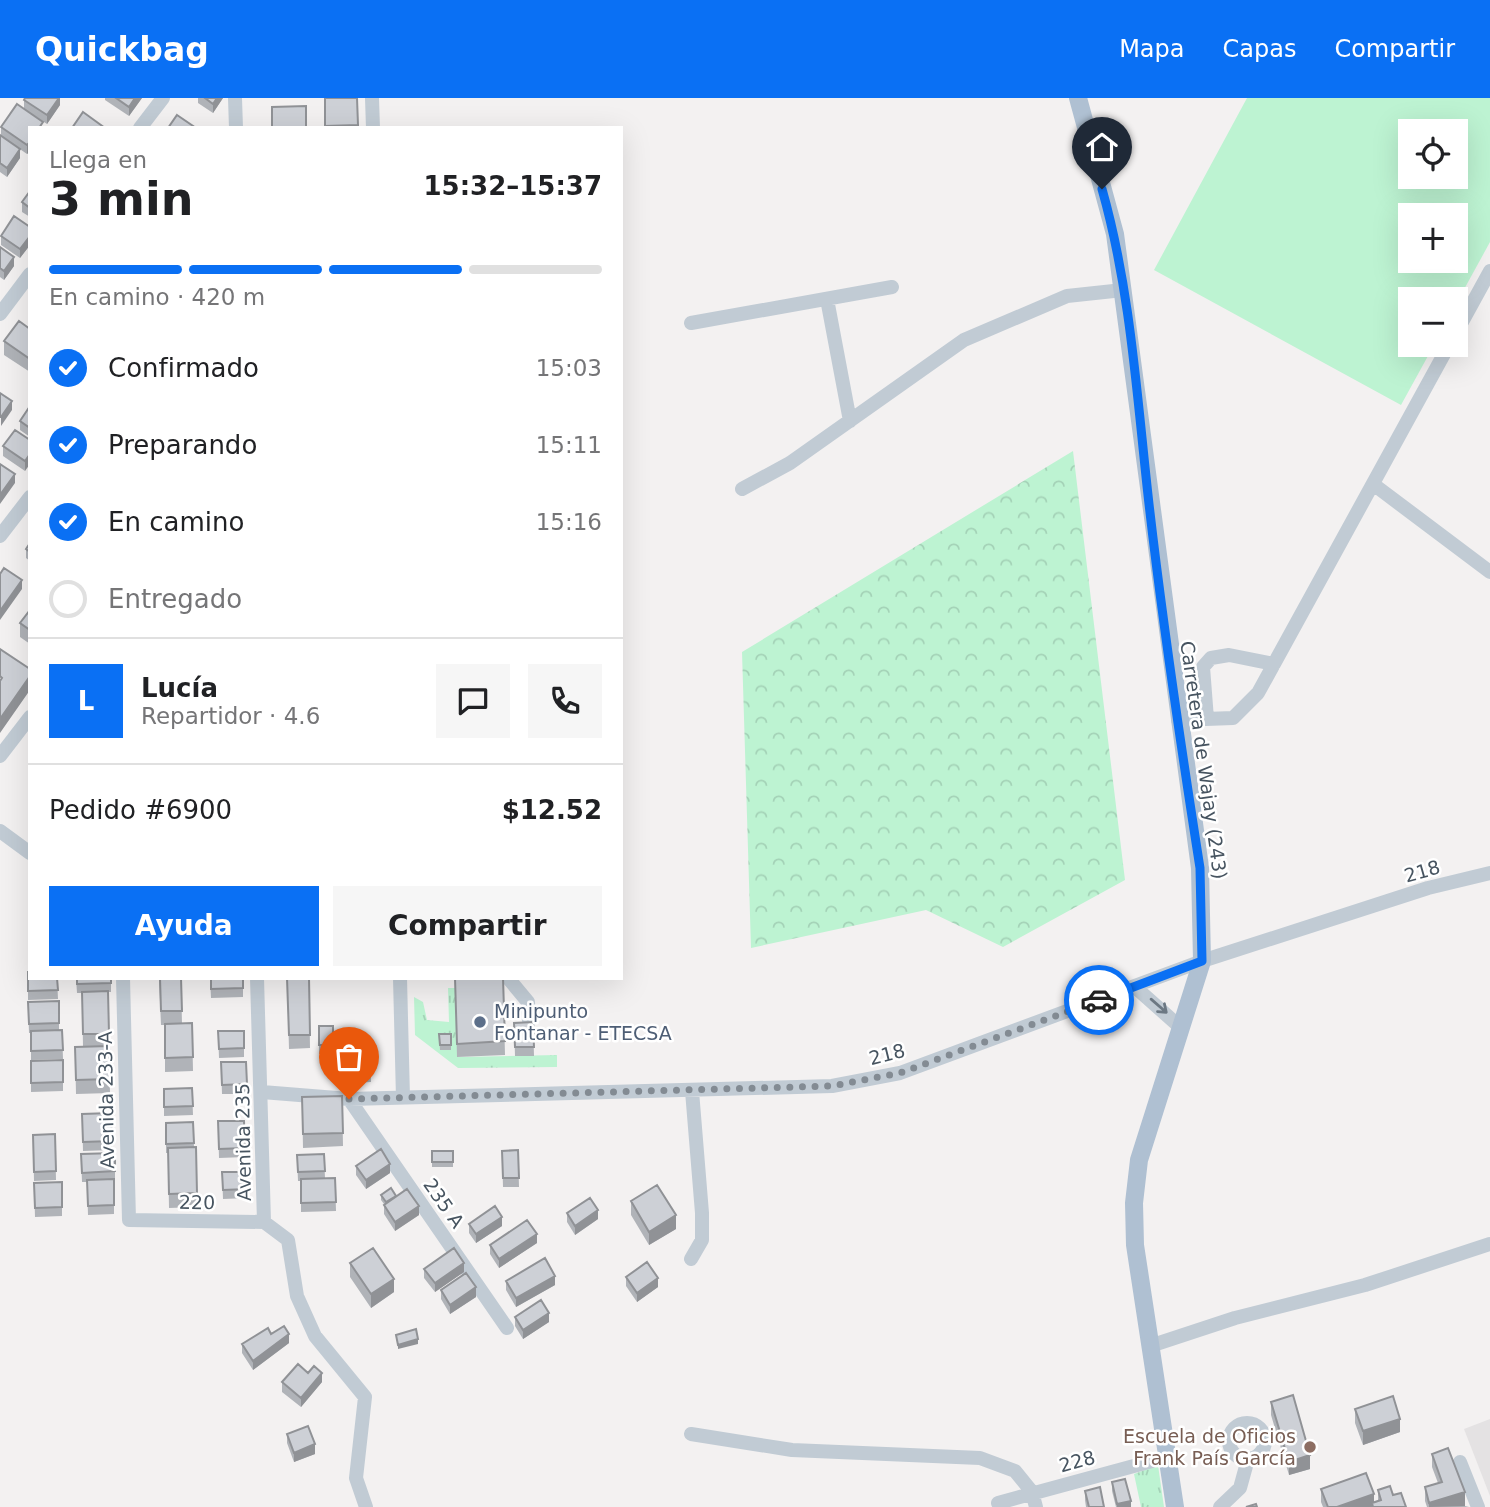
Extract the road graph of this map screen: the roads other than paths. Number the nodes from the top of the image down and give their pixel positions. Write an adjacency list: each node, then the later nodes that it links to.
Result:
1 (163, 98): 5 (street)
2 (235, 98): 6 (street)
3 (372, 98): 7 (street)
4 (1078, 98): 11 (main road, Carretera de Wajay (243))
5 (142, 126)
6 (236, 126)
7 (373, 126)
8 (1490, 271): 13 (street)
9 (28, 277): 14 (street)
10 (892, 287): 12 (street)
11 (1123, 290): 17 (street); 26 (main road, Carretera de Wajay (243))
12 (827, 299): 15 (street); 17 (street)
13 (1468, 311)
14 (0, 314)
15 (691, 323)
16 (1442, 357): 18 (street)
17 (850, 421): 19 (street)
18 (1373, 484): 22 (street); 23 (street)
19 (742, 489)
20 (28, 500): 21 (street)
21 (0, 536)
22 (1490, 572)
23 (1274, 664): 24 (street); 24 (street)
24 (1207, 719): 26 (street)
25 (28, 720): 27 (street)
26 (1178, 720): 31 (main road, Carretera de Wajay (243))
27 (0, 756)
28 (0, 831): 29 (street)
29 (28, 852)
30 (1490, 873): 31 (street, 218)
31 (1202, 961): 36 (street, 218); 38 (main road, Carretera de Wajay (243))
32 (122, 980): 43 (street, Avenida 233-A)
33 (257, 980): 40 (street, Avenida 235)
34 (400, 980): 41 (street)
35 (510, 980): 37 (street)
36 (1135, 987): 38 (street, one-way to 38); 39 (street, 218)
37 (528, 1021)
38 (1180, 1027): 48 (main road, Carretera de Wajay (243))
39 (692, 1091): 41 (street, 218); 46 (street)
40 (262, 1092): 42 (street, 218); 44 (street, Avenida 235)
41 (403, 1098): 42 (street, 218)
42 (349, 1099): 47 (street, 235 A)
43 (129, 1220): 44 (street, 220)
44 (264, 1222): 55 (street, Avenida 235)
45 (1490, 1244): 48 (street)
46 (691, 1259)
47 (507, 1328)
48 (1150, 1346): 50 (main road, Carretera de Wajay (243))
49 (691, 1434): 53 (street)
50 (1167, 1457): 53 (street, 228); 56 (main road, Carretera de Wajay (243))
51 (1248, 1459): 57 (street)
52 (1460, 1462): 58 (street)
53 (1034, 1500): 54 (street, 228)
54 (998, 1503)
55 (366, 1507)
56 (1175, 1507)
57 (1220, 1507)
58 (1478, 1507)

